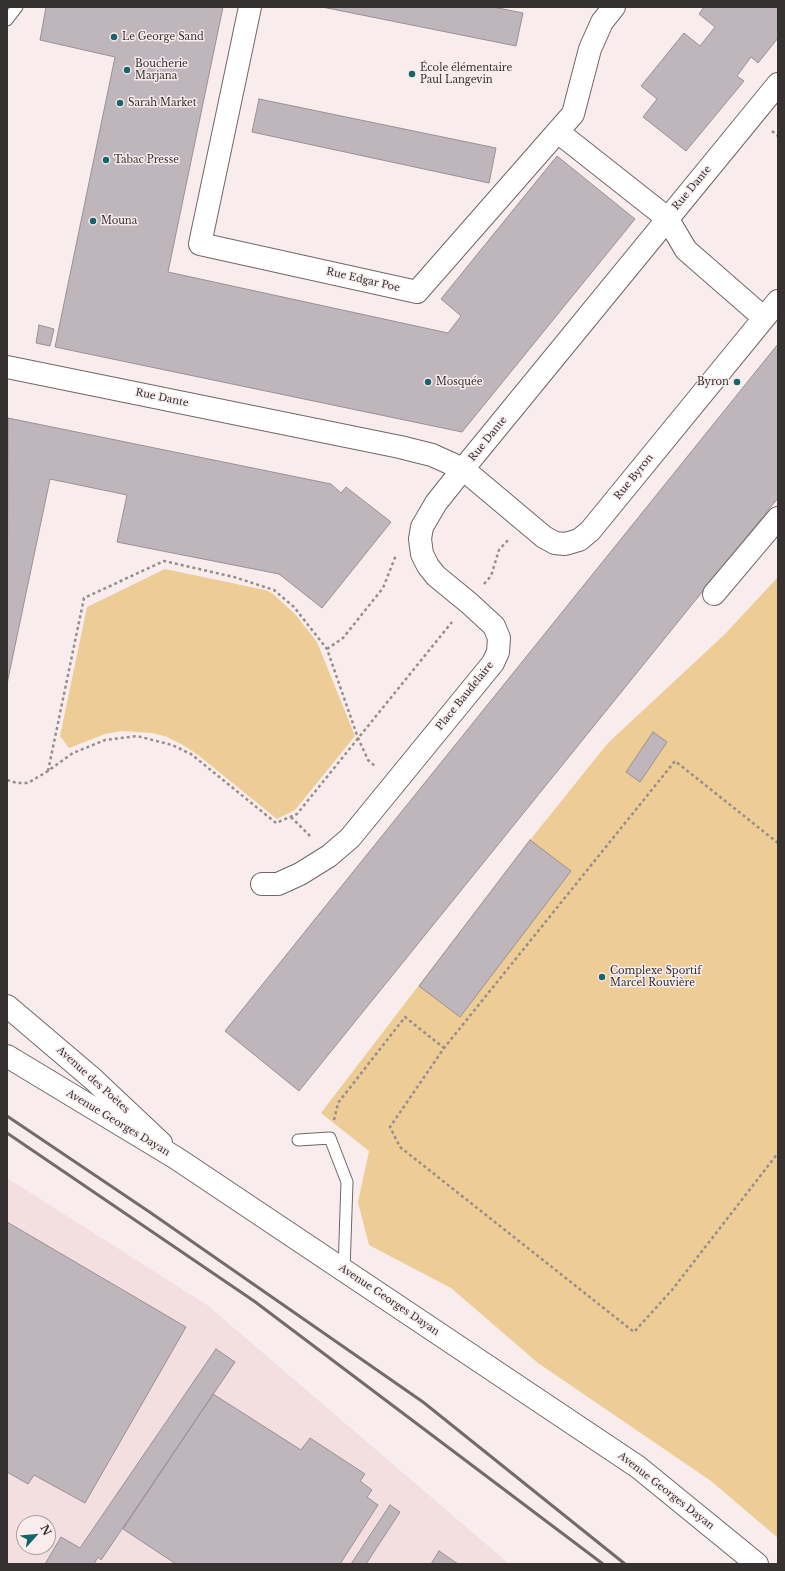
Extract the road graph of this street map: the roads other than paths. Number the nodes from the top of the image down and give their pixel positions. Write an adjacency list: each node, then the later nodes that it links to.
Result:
1 (17, 7): 4 (lane)
2 (250, 7): 6 (street, Rue Edgar Poe)
3 (614, 7): 6 (street)
4 (7, 20)
5 (775, 94): 7 (street, Rue Dante)
6 (558, 132): 7 (street)
7 (667, 218): 9 (street); 11 (street, Rue Dante)
8 (778, 301): 9 (street, Rue Byron)
9 (764, 318): 11 (street, Rue Byron)
10 (7, 367): 11 (street, Rue Dante)
11 (463, 469): 14 (street, Place Baudelaire)
12 (778, 518): 13 (street)
13 (714, 594)
14 (262, 884)
15 (7, 1006): 18 (street, Avenue des Poètes)
16 (7, 1056): 18 (street, Avenue Georges Dayan)
17 (298, 1140): 19 (lane)
18 (176, 1158): 19 (street, Avenue Georges Dayan)
19 (344, 1270): 20 (street, Avenue Georges Dayan)
20 (757, 1564)

